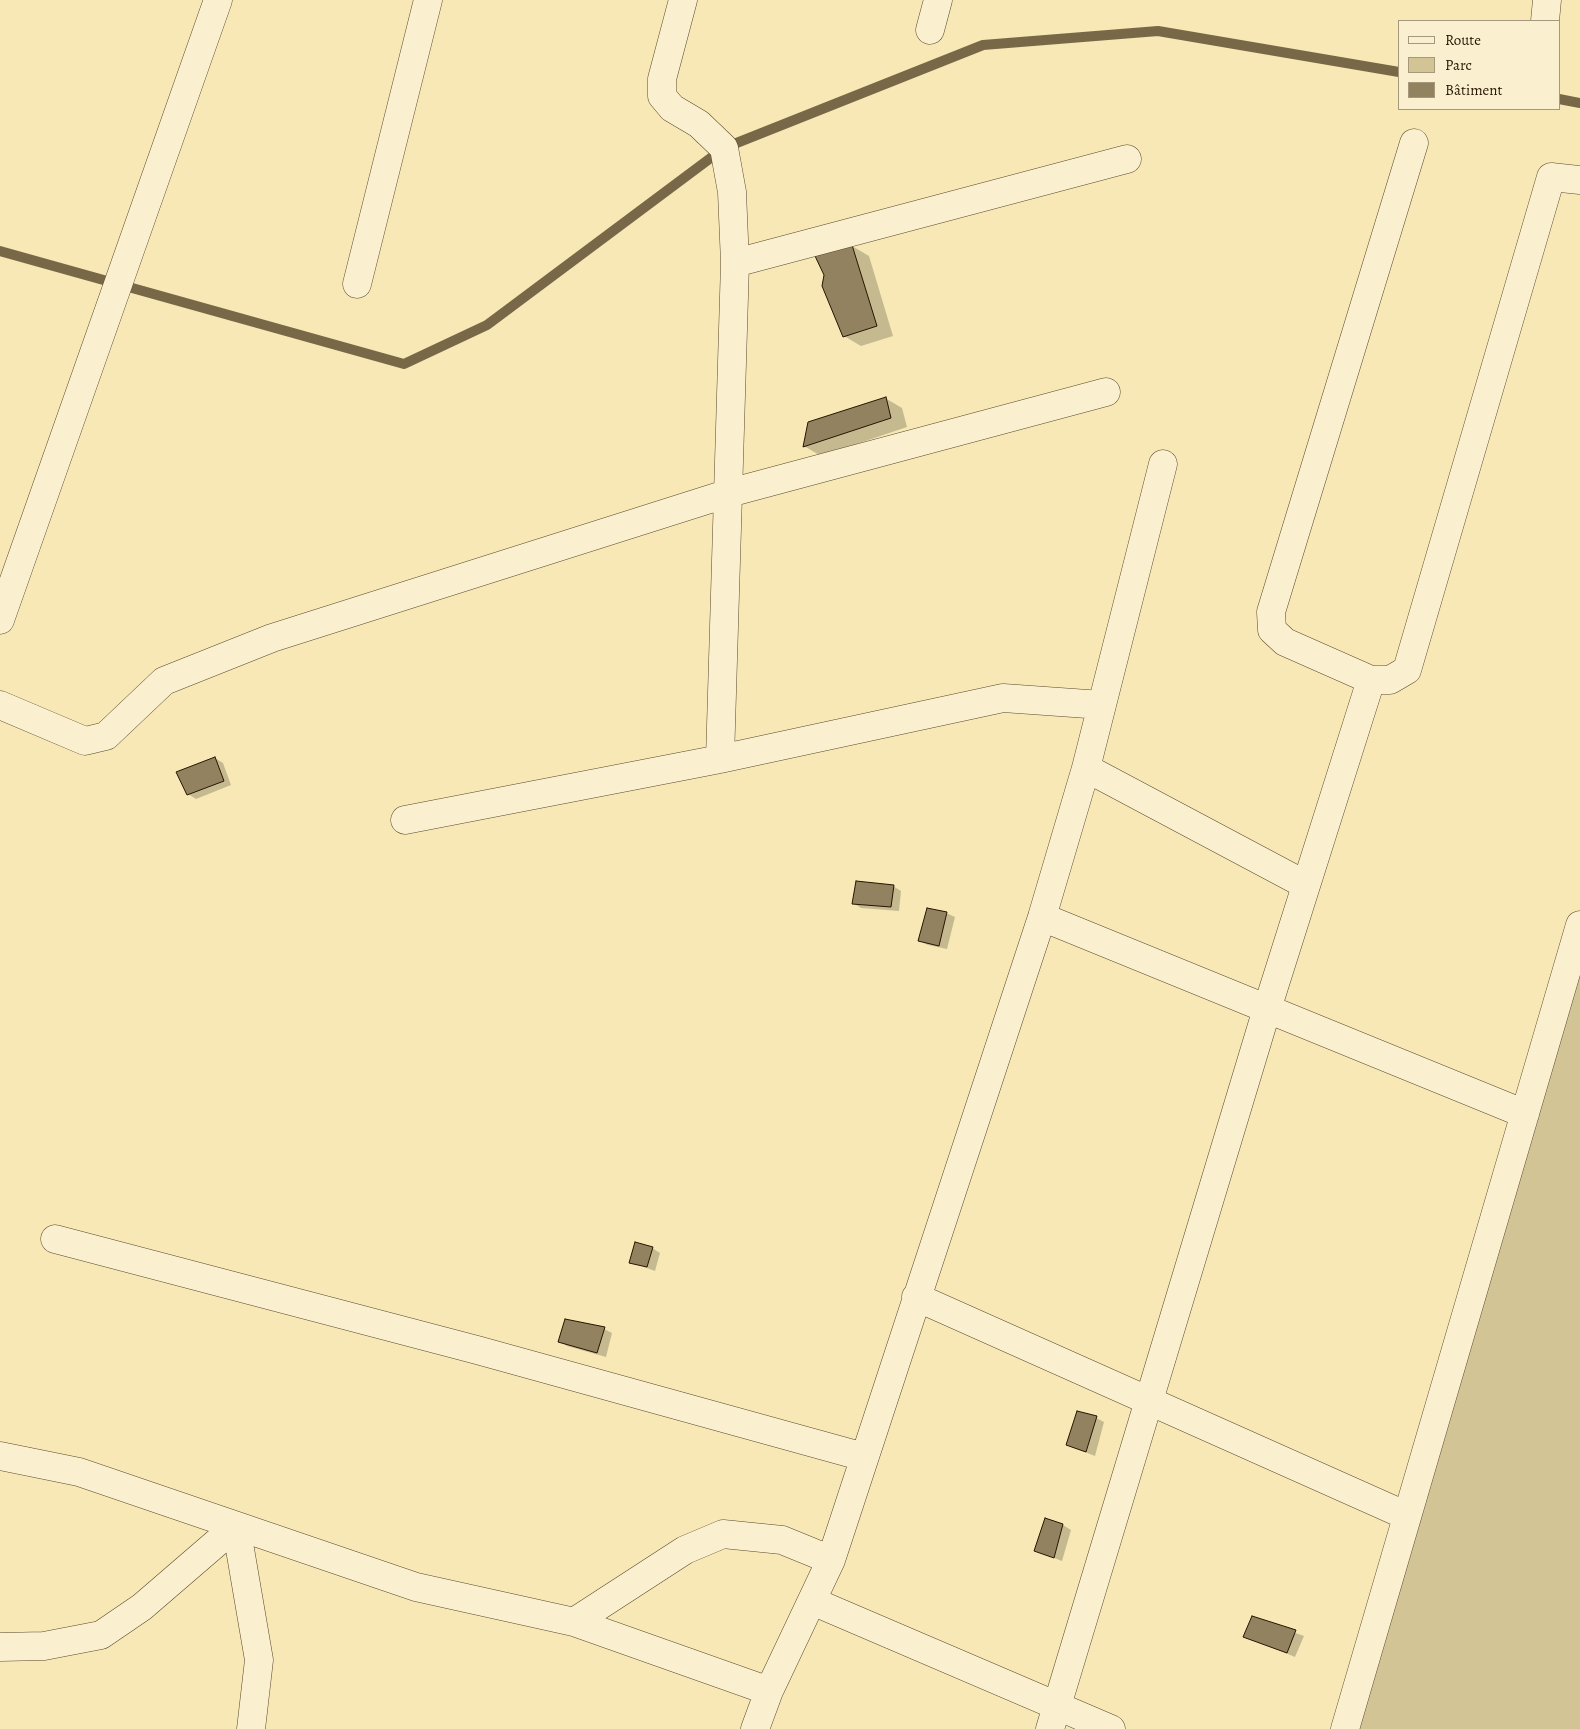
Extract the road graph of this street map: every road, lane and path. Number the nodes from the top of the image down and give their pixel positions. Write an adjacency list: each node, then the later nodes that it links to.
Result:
1 (218, 0): 16 (street)
2 (428, 0): 12 (street)
3 (683, 0): 11 (street)
4 (938, 0): 7 (street)
5 (1548, 0): 6 (street)
6 (1545, 20)
7 (930, 30)
8 (1414, 144): 17 (street)
9 (1127, 159): 11 (street)
10 (1580, 180): 17 (street)
11 (735, 263): 15 (street)
12 (356, 284)
13 (1106, 392): 15 (street)
14 (1163, 464): 19 (street)
15 (729, 493): 18 (street); 20 (street)
16 (0, 620)
17 (1371, 680): 23 (street)
18 (0, 705)
19 (1102, 705): 20 (street); 21 (street)
20 (720, 758): 22 (street)
21 (1086, 768): 23 (street); 24 (street)
22 (405, 820)
23 (1306, 886): 26 (street)
24 (1042, 918): 26 (street); 29 (street)
25 (1580, 924): 27 (street)
26 (1267, 1009): 27 (street); 30 (street)
27 (1525, 1114): 33 (street)
28 (54, 1239): 32 (street)
29 (916, 1298): 30 (street); 32 (street)
30 (1149, 1400): 33 (street); 40 (street)
31 (0, 1456): 34 (street)
32 (864, 1457): 35 (street)
33 (1407, 1516): 44 (street)
34 (236, 1526): 37 (street); 38 (street); 41 (street)
35 (831, 1560): 36 (street); 37 (street)
36 (812, 1601): 39 (street); 40 (street)
37 (574, 1622): 39 (street)
38 (0, 1647)
39 (769, 1691): 42 (street)
40 (1054, 1717): 43 (street)
41 (251, 1729)
42 (755, 1729)
43 (1110, 1729)
44 (1345, 1729)

